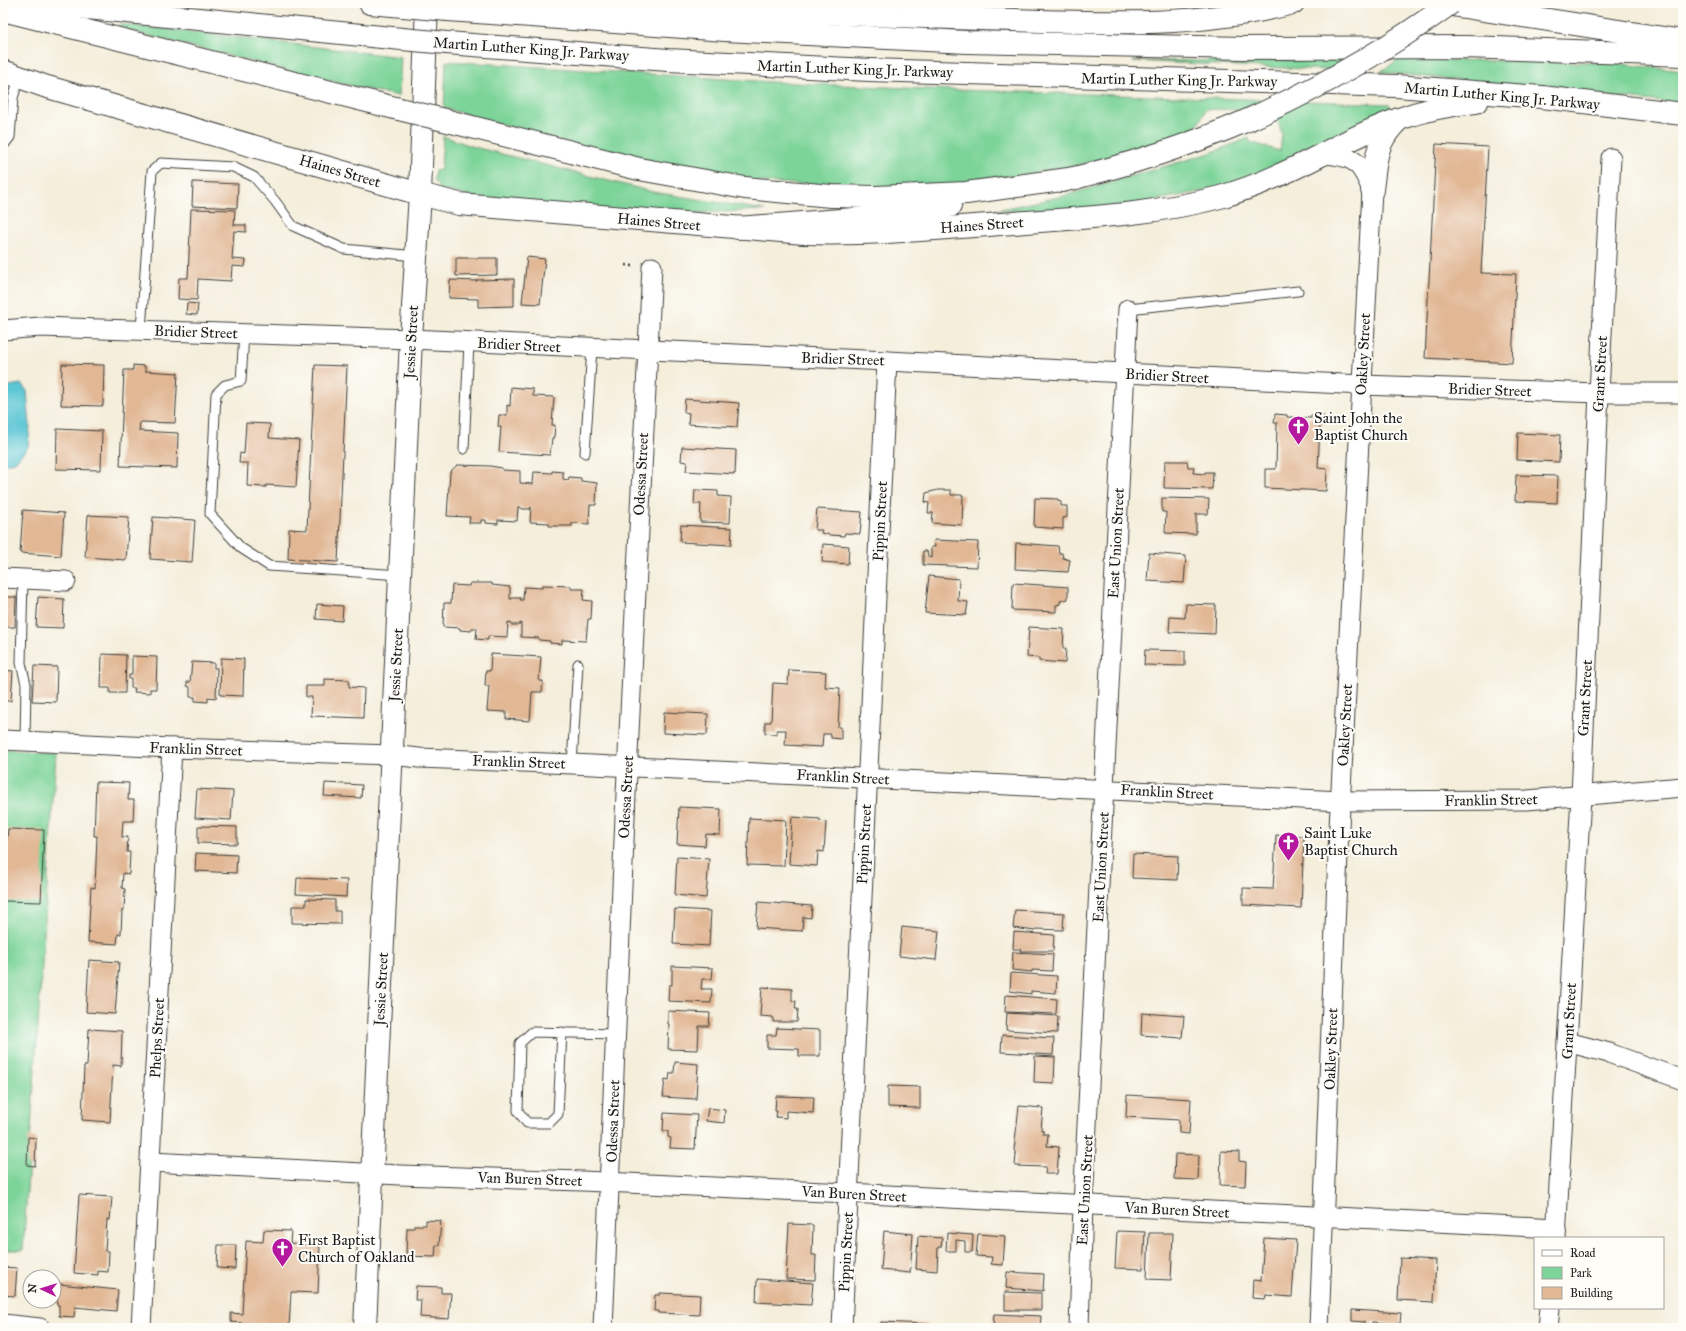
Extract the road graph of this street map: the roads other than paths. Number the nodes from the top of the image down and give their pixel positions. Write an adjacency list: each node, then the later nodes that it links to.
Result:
1 (36, 3): 12 (main road, Martin Luther King Jr. Parkway, bridge)
2 (370, 3): 10 (main road, Martin Luther King Jr. Parkway, bridge)
3 (427, 3): 20 (main road, Jessie Street)
4 (559, 3): 5 (main road)
5 (1293, 3)
6 (1439, 3): 9 (main road)
7 (1451, 3): 18 (main road, bridge)
8 (3, 10): 18 (main road, bridge)
9 (1683, 41)
10 (1683, 55)
11 (11, 75): 15 (lane); 20 (main road, Haines Street)
12 (1542, 98): 13 (main road, Martin Luther King Jr. Parkway); 14 (main road, Haines Street)
13 (1680, 115)
14 (1402, 117): 16 (main road, Haines Street); 19 (main road)
15 (3, 146)
16 (1323, 154): 19 (street, Oakley Street); 21 (main road, Haines Street)
17 (1611, 158): 36 (street, Grant Street)
18 (1076, 178): 21 (main road)
19 (1372, 190): 35 (street, Oakley Street)
20 (420, 194): 21 (main road, Haines Street); 22 (main road, Jessie Street)
21 (737, 228)
22 (416, 256): 27 (lane); 29 (main road, Jessie Street)
23 (652, 266): 32 (street, Odessa Street)
24 (1298, 291): 25 (lane)
25 (1128, 309): 34 (street, East Union Street)
26 (3, 330): 27 (street, Bridier Street)
27 (141, 330): 28 (street, Bridier Street)
28 (244, 334): 29 (street, Bridier Street); 40 (lane)
29 (411, 339): 30 (street, Bridier Street); 40 (main road, Jessie Street)
30 (469, 343): 31 (street, Bridier Street); 38 (lane)
31 (592, 348): 32 (street, Bridier Street); 39 (lane)
32 (647, 351): 33 (street, Bridier Street); 50 (street, Odessa Street)
33 (887, 361): 34 (street, Bridier Street); 51 (street, Pippin Street)
34 (1124, 373): 35 (street, Bridier Street); 53 (street, East Union Street)
35 (1362, 385): 36 (street, Bridier Street); 55 (street, Oakley Street)
36 (1599, 393): 37 (street, Bridier Street); 54 (street, Grant Street)
37 (1683, 393)
38 (464, 450)
39 (585, 452)
40 (400, 575): 48 (main road, Jessie Street)
41 (3, 578): 42 (street)
42 (23, 579): 43 (street); 46 (lane)
43 (66, 581)
44 (578, 664): 49 (lane)
45 (3, 740): 46 (street, Franklin Street)
46 (25, 741): 47 (street, Franklin Street)
47 (172, 748): 48 (street, Franklin Street); 60 (street, Phelps Street)
48 (392, 755): 49 (street, Franklin Street); 61 (main road, Jessie Street)
49 (572, 764): 50 (street, Franklin Street)
50 (628, 767): 51 (street, Franklin Street); 57 (street, Odessa Street)
51 (867, 779): 53 (street, Franklin Street); 63 (street, Pippin Street)
52 (1683, 787): 54 (street, Franklin Street)
53 (1105, 789): 55 (street, Franklin Street); 64 (street, East Union Street)
54 (1581, 796): 55 (street, Franklin Street); 58 (street, Grant Street)
55 (1341, 801): 65 (street, Oakley Street)
56 (562, 1032): 56 (lane); 57 (lane)
57 (616, 1034): 62 (street, Odessa Street)
58 (1568, 1042): 59 (street); 66 (street, Grant Street)
59 (1683, 1080)
60 (151, 1162): 61 (street, Van Buren Street); 70 (street, Phelps Street)
61 (372, 1174): 62 (street, Van Buren Street); 71 (main road, Jessie Street)
62 (610, 1182): 63 (street, Van Buren Street); 72 (street, Odessa Street)
63 (848, 1193): 64 (street, Van Buren Street); 73 (street, Pippin Street)
64 (1084, 1206): 65 (street, Van Buren Street); 74 (street, East Union Street)
65 (1324, 1218): 66 (street, Van Buren Street); 75 (street, Oakley Street)
66 (1556, 1233)
67 (1550, 1309): 76 (street)
68 (3, 1324): 69 (street)
69 (40, 1328)
70 (141, 1328)
71 (365, 1328)
72 (603, 1328)
73 (842, 1328)
74 (1079, 1328)
75 (1319, 1328)
76 (1548, 1328)

